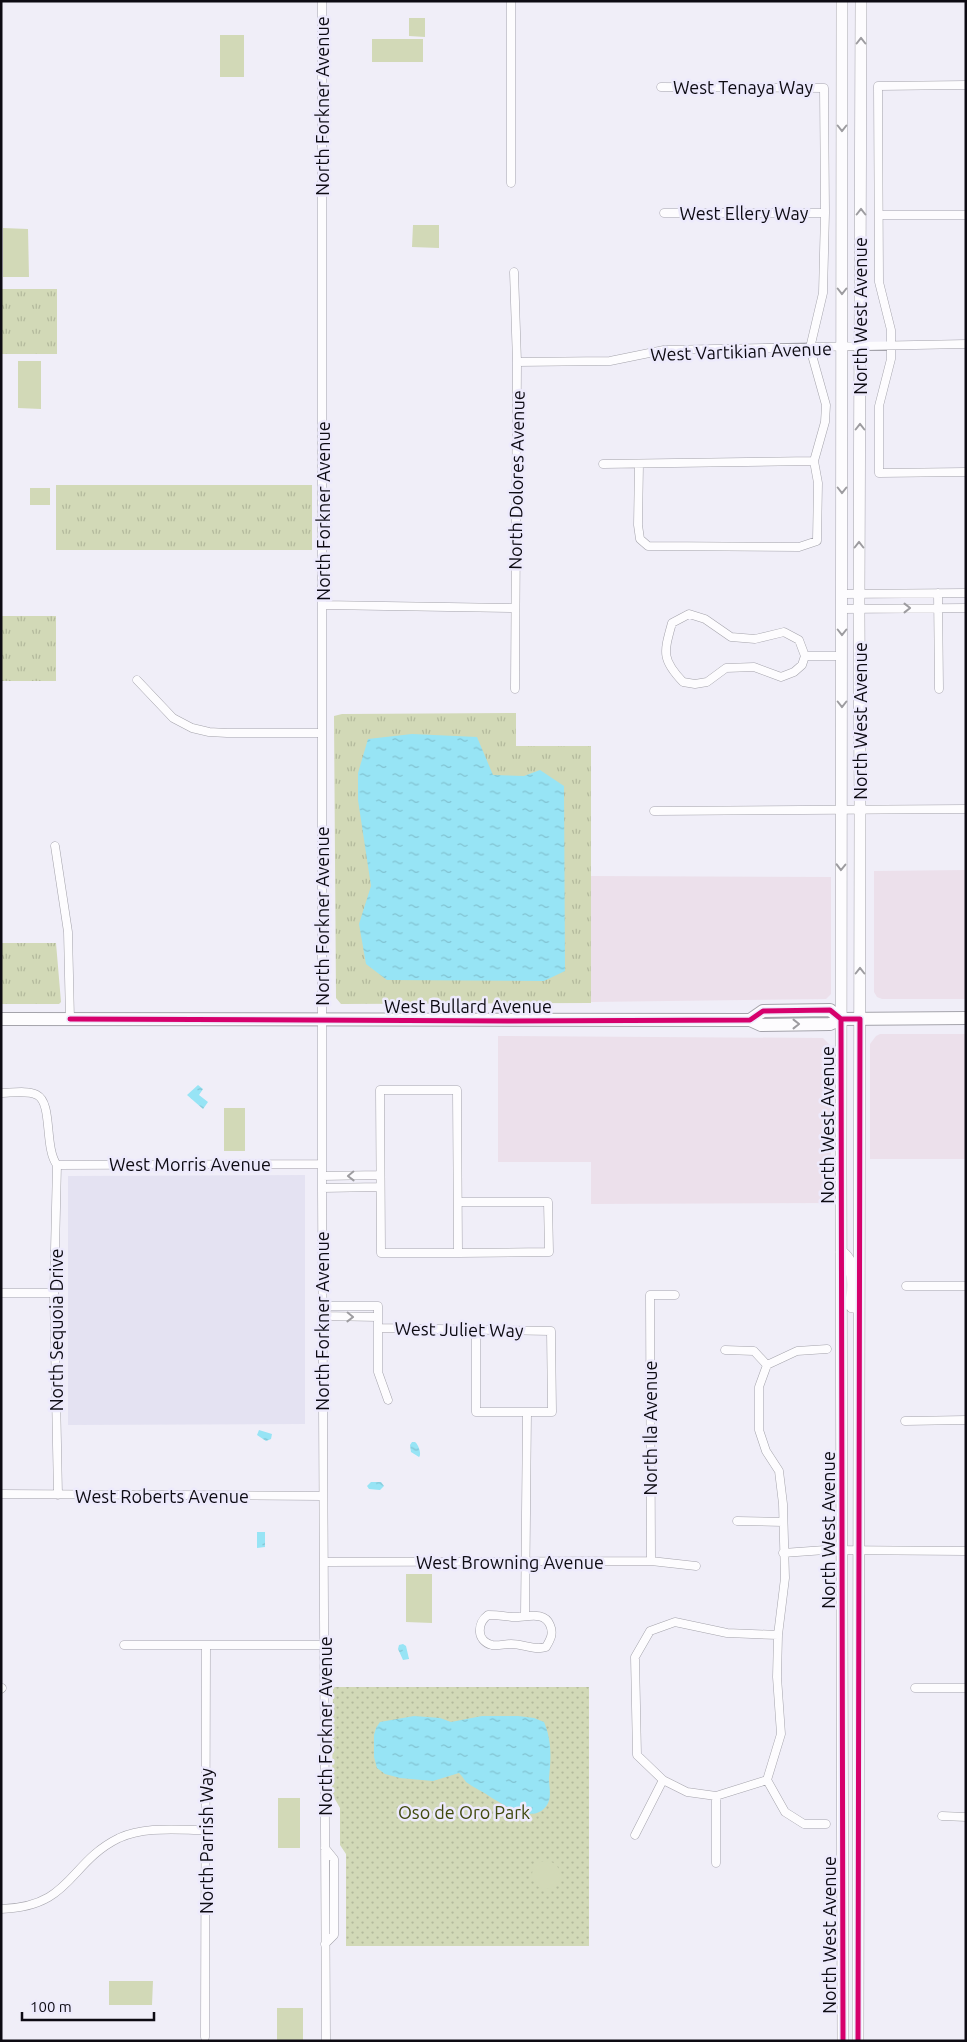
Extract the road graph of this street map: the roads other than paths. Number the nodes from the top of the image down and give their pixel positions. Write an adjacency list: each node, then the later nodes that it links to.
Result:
1 (322, 1): 28 (street, North Forkner Avenue)
2 (511, 1): 8 (street)
3 (842, 1): 17 (main road, North West Avenue, one-way to 17)
4 (861, 1): 15 (main road, North West Avenue, one-way to 4)
5 (966, 85): 11 (street)
6 (661, 87): 7 (street, West Tenaya Way)
7 (824, 88): 10 (street, North West Avenue)
8 (511, 184)
9 (664, 213): 10 (street, West Ellery Way)
10 (825, 213): 18 (street, North West Avenue)
11 (879, 215): 12 (street); 16 (street)
12 (966, 215)
13 (514, 272): 19 (street, North Dolores Avenue)
14 (966, 344): 16 (street, West Vartikian Avenue)
15 (860, 345): 16 (street, West Vartikian Avenue); 17 (street, West Vartikian Avenue); 27 (main road, North West Avenue, one-way to 15)
16 (891, 345): 23 (street)
17 (842, 347): 18 (street, West Vartikian Avenue); 26 (main road, North West Avenue, one-way to 26)
18 (810, 348): 19 (street, West Vartikian Avenue); 20 (street, North West Avenue)
19 (517, 362): 29 (street, North Dolores Avenue)
20 (814, 461): 22 (street); 22 (street, North West Avenue)
21 (603, 464): 22 (street)
22 (639, 464)
23 (966, 472)
24 (938, 593): 25 (street); 27 (street); 31 (street)
25 (966, 593)
26 (842, 594): 27 (street); 33 (main road, North West Avenue)
27 (859, 594): 30 (main road, North West Avenue)
28 (324, 605): 29 (street); 39 (street, North Forkner Avenue)
29 (515, 608): 37 (street, North Dolores Avenue)
30 (859, 608): 31 (street, one-way to 31); 33 (street); 42 (main road, North West Avenue)
31 (939, 608): 32 (street); 38 (street)
32 (966, 608)
33 (842, 609): 35 (main road, North West Avenue, one-way to 35)
34 (805, 656): 34 (street); 35 (street)
35 (842, 656): 41 (main road, North West Avenue, one-way to 41)
36 (137, 680): 39 (street)
37 (515, 689)
38 (939, 689)
39 (322, 733): 48 (street, North Forkner Avenue)
40 (966, 808): 42 (street)
41 (842, 810): 42 (street); 43 (street); 49 (main road, North West Avenue, one-way to 49)
42 (860, 810): 50 (main road, North West Avenue, one-way to 42)
43 (654, 811)
44 (55, 846): 47 (street)
45 (966, 1018): 50 (main road, West Bullard Avenue)
46 (1, 1019): 47 (main road, West Bullard Avenue)
47 (70, 1019): 48 (main road, West Bullard Avenue)
48 (322, 1019): 49 (main road, West Bullard Avenue); 52 (street, North Forkner Avenue)
49 (841, 1019): 50 (main road, West Bullard Avenue); 60 (main road, North West Avenue)
50 (860, 1019): 75 (main road, North West Avenue)
51 (1, 1093): 53 (street, North Sequoia Drive)
52 (322, 1164): 53 (street, West Morris Avenue); 55 (street, North Forkner Avenue)
53 (57, 1165): 64 (street, North Sequoia Drive)
54 (380, 1175): 55 (street, one-way to 55); 56 (street); 58 (street)
55 (322, 1176): 57 (street, North Forkner Avenue)
56 (380, 1187): 57 (street); 59 (street)
57 (322, 1188): 66 (street, North Forkner Avenue)
58 (458, 1202): 59 (street); 59 (street)
59 (458, 1252)
60 (841, 1252): 75 (main road); 84 (main road, North West Avenue)
61 (906, 1286): 62 (street)
62 (966, 1286)
63 (1, 1293): 64 (street)
64 (54, 1293): 80 (street, North Sequoia Drive)
65 (675, 1295): 89 (street, North Ila Avenue)
66 (322, 1306): 67 (street, North Forkner Avenue); 68 (street, West Juliet Way)
67 (322, 1316): 68 (street, West Juliet Way, one-way to 68); 81 (street, North Forkner Avenue)
68 (378, 1317): 69 (street, West Juliet Way)
69 (378, 1328): 70 (street, West Juliet Way); 74 (street)
70 (476, 1330): 76 (street); 76 (street, West Juliet Way)
71 (827, 1349): 73 (street)
72 (725, 1350): 73 (street)
73 (767, 1364): 83 (street)
74 (388, 1400)
75 (859, 1411): 85 (main road, North West Avenue)
76 (527, 1412): 88 (street)
77 (966, 1420): 78 (street)
78 (905, 1421)
79 (1, 1494): 80 (street, West Roberts Avenue)
80 (58, 1495): 81 (street, West Roberts Avenue)
81 (323, 1496): 90 (street, North Forkner Avenue)
82 (736, 1521): 83 (street)
83 (783, 1522): 87 (street)
84 (842, 1551): 85 (street); 87 (street); 111 (main road, North West Avenue)
85 (860, 1551): 86 (street); 112 (main road, North West Avenue)
86 (966, 1551)
87 (783, 1553): 93 (street)
88 (525, 1561): 89 (street, West Browning Avenue); 90 (street, West Browning Avenue); 92 (street)
89 (651, 1561): 91 (street, West Browning Avenue)
90 (324, 1562): 96 (street, North Forkner Avenue)
91 (696, 1566)
92 (525, 1616): 92 (street)
93 (778, 1635): 99 (street); 100 (street)
94 (124, 1645): 95 (street)
95 (206, 1645): 96 (street); 105 (street, North Parrish Way)
96 (325, 1645): 110 (street, North Forkner Avenue)
97 (915, 1688): 98 (street)
98 (966, 1688)
99 (663, 1780): 101 (street); 106 (street)
100 (767, 1780): 101 (street); 104 (street)
101 (716, 1796): 107 (street)
102 (942, 1816): 103 (street)
103 (966, 1816)
104 (826, 1824)
105 (206, 1830): 108 (street); 109 (street, North Parrish Way)
106 (634, 1835)
107 (716, 1863)
108 (1, 1909)
109 (205, 2037)
110 (326, 2041)
111 (843, 2041)
112 (858, 2041)

